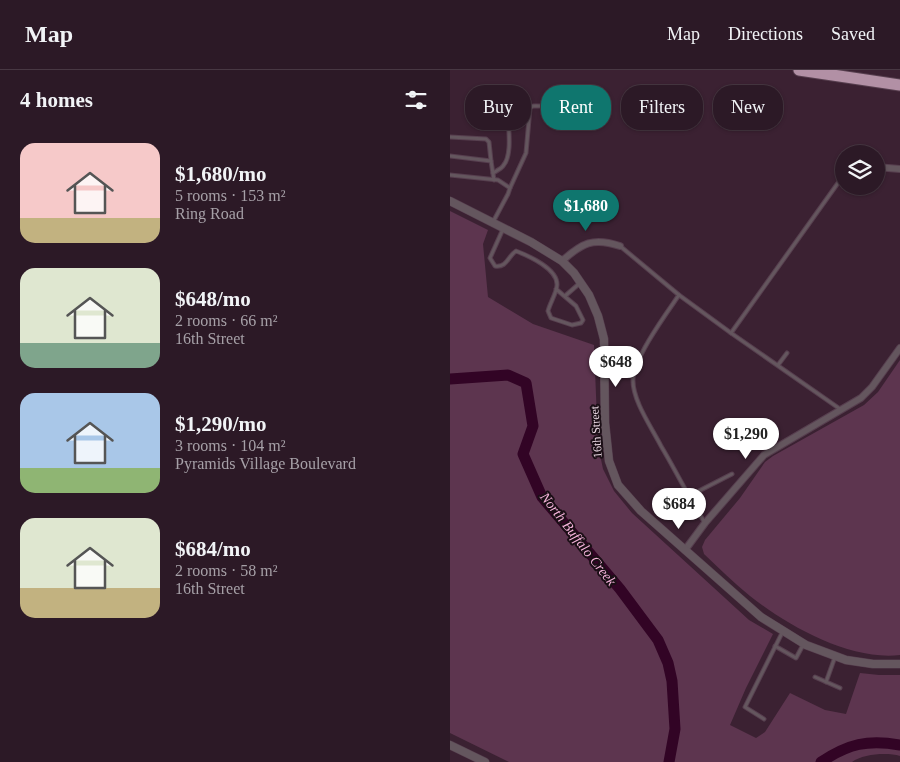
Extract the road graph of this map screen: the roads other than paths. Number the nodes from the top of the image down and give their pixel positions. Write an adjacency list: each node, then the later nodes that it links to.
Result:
1 (799, 70): 2 (highway)
2 (900, 85)
3 (541, 106): 13 (lane)
4 (508, 130): 10 (lane)
5 (450, 137): 7 (lane)
6 (450, 156): 7 (lane)
7 (491, 161): 10 (lane)
8 (885, 168): 9 (street)
9 (900, 169)
10 (493, 173): 12 (lane)
11 (450, 175): 12 (lane)
12 (494, 180): 13 (lane)
13 (510, 188): 16 (lane)
14 (835, 188): 24 (lane)
15 (450, 201): 16 (street, 16th Street)
16 (493, 223): 17 (street, 16th Street)
17 (504, 228): 19 (street, 16th Street); 21 (lane)
18 (620, 246): 19 (street); 22 (lane)
19 (562, 262): 20 (street, 16th Street)
20 (581, 283): 23 (lane); 32 (street, 16th Street)
21 (556, 289): 23 (lane); 23 (lane)
22 (679, 295): 24 (lane); 30 (lane)
23 (565, 296)
24 (730, 333): 27 (lane)
25 (900, 348): 28 (street)
26 (786, 353): 27 (lane)
27 (778, 365): 28 (lane)
28 (841, 409): 31 (street)
29 (732, 474): 30 (lane)
30 (689, 496): 31 (lane)
31 (705, 523): 32 (street)
32 (685, 550): 33 (street, 16th Street)
33 (783, 631): 34 (street, 16th Street); 35 (lane)
34 (804, 644): 35 (lane); 36 (street, 16th Street)
35 (775, 646): 41 (lane)
36 (835, 656): 37 (street, 16th Street); 39 (lane)
37 (900, 664)
38 (815, 677): 39 (lane)
39 (826, 682): 40 (lane)
40 (840, 688)
41 (764, 719)
42 (450, 745): 43 (street)
43 (485, 762)

